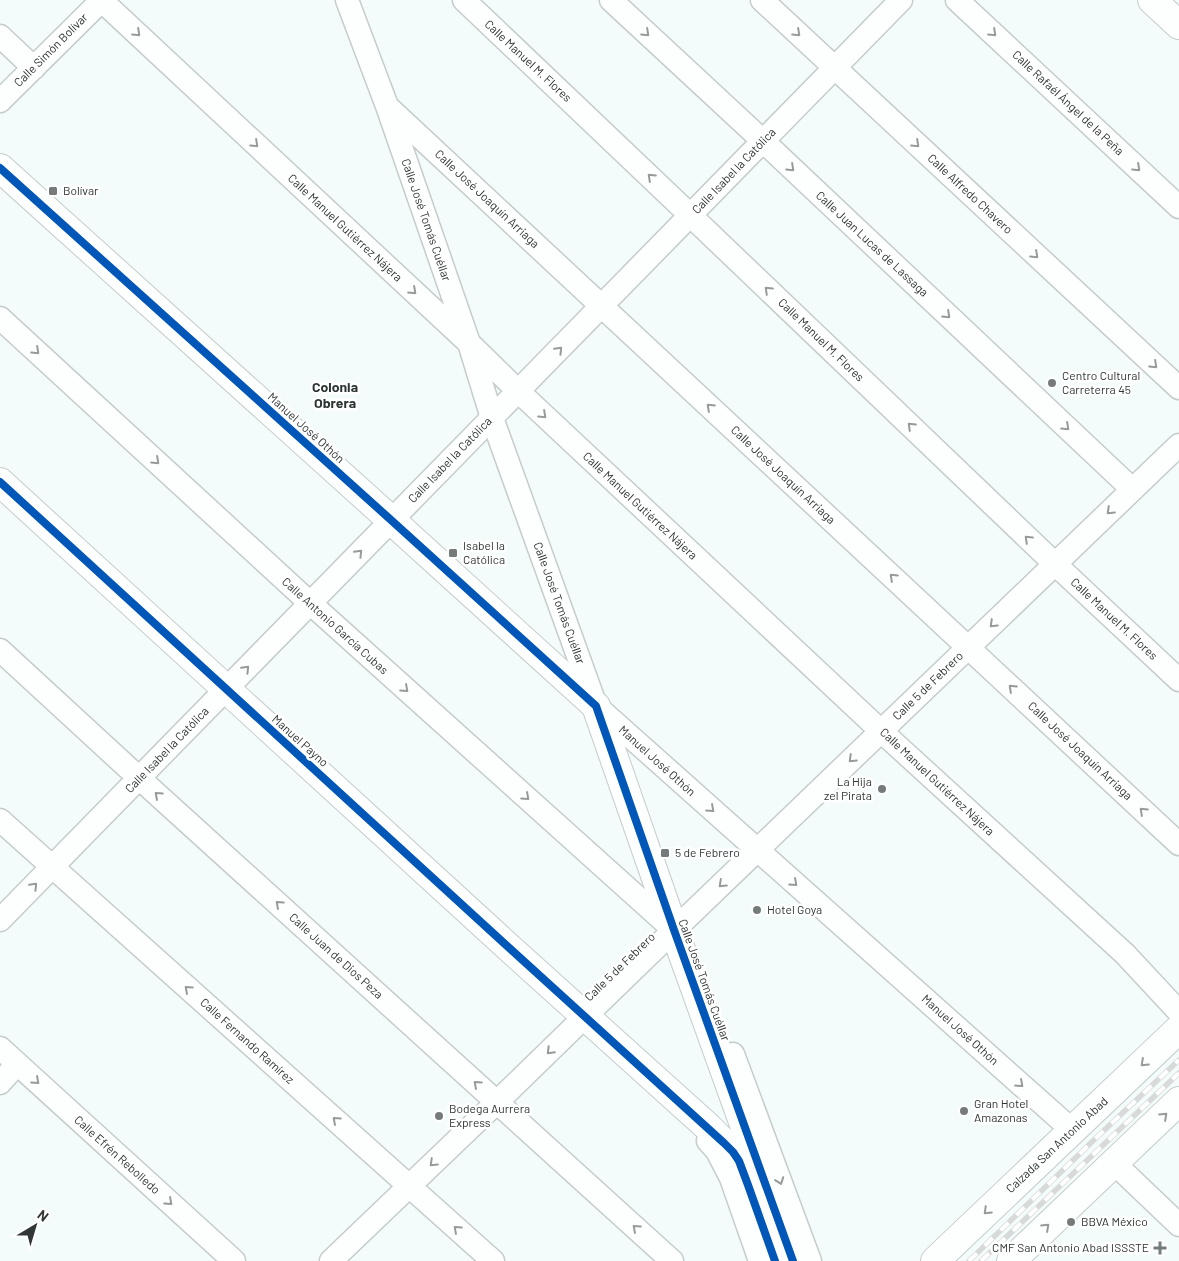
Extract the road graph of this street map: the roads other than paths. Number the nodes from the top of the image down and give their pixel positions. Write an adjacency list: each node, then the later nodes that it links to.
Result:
1 (102, 0): 11 (street, Calle Simón Bolívar); 21 (street, Calle Manuel Gutiérrez Nájera, one-way to 21)
2 (347, 0): 14 (street, Calle José Tomás Cuéllar)
3 (464, 0): 18 (street, Calle Manuel M. Flores, one-way to 3)
4 (610, 0): 15 (street, Calle Juan Lucas de Lassaga, one-way to 15)
5 (762, 0): 12 (street, Calle Alfredo Chavero, one-way to 12)
6 (901, 0): 12 (street, Calle Isabel la Católica)
7 (957, 0): 17 (street, Calle Rafaél Ángel de la Peña, one-way to 17)
8 (1152, 0): 9 (main road)
9 (1179, 26)
10 (0, 36): 11 (street)
11 (34, 68): 13 (street, Calle Simón Bolívar)
12 (834, 68): 15 (street, Calle Isabel la Católica); 22 (street, Calle Alfredo Chavero, one-way to 22)
13 (0, 101)
14 (387, 106): 19 (street, Calle José Joaquín Arriaga); 21 (street, Calle José Tomás Cuéllar)
15 (763, 141): 18 (street, Calle Isabel la Católica); 27 (street, Calle Juan Lucas de Lassaga, one-way to 27)
16 (0, 168): 28 (main road, Manuel José Othón)
17 (1179, 207)
18 (690, 215): 19 (street, Calle Isabel la Católica); 29 (street, Calle Manuel M. Flores, one-way to 18)
19 (601, 306): 23 (street, Calle Isabel la Católica, one-way to 19); 31 (street, Calle José Joaquín Arriaga, one-way to 19)
20 (0, 318): 30 (street, Calle Antonio García Cubas, one-way to 30)
21 (469, 343): 23 (street, Calle Manuel Gutiérrez Nájera); 24 (street, Calle José Tomás Cuéllar)
22 (1179, 388)
23 (518, 391): 24 (street, Calle Isabel la Católica); 36 (street, Calle Manuel Gutiérrez Nájera, one-way to 36)
24 (492, 418): 28 (street, Calle Isabel la Católica); 35 (street, Calle José Tomás Cuéllar)
25 (1179, 445): 27 (street, Calle 5 de Febrero)
26 (0, 482): 34 (main road, Manuel Payno)
27 (1132, 489): 29 (street, Calle 5 de Febrero, one-way to 29)
28 (392, 520): 30 (street, Calle Isabel la Católica, one-way to 28); 35 (main road, Manuel José Othón)
29 (1055, 564): 31 (street, Calle 5 de Febrero, one-way to 31); 33 (street, Calle Manuel M. Flores)
30 (310, 603): 34 (street, Calle Isabel la Católica, one-way to 30); 43 (street, Calle Antonio García Cubas, one-way to 43)
31 (969, 647): 36 (street, Calle 5 de Febrero); 39 (street, Calle José Joaquín Arriaga, one-way to 31)
32 (0, 650): 37 (street, Calle Juan de Dios Peza)
33 (1179, 680)
34 (226, 690): 37 (street, Calle Isabel la Católica); 45 (main road, Manuel Payno)
35 (596, 706): 40 (street, Manuel José Othón, one-way to 40); 43 (main road, Calle José Tomás Cuéllar)
36 (881, 731): 40 (street, Calle 5 de Febrero, one-way to 40); 44 (street, Calle Manuel Gutiérrez Nájera)
37 (139, 778): 41 (street, Calle Isabel la Católica); 51 (street, Calle Juan de Dios Peza, one-way to 37)
38 (0, 820): 41 (street, Calle Fernando Ramírez)
39 (1179, 844)
40 (758, 850): 43 (street, Calle 5 de Febrero, one-way to 43); 53 (street, Manuel José Othón, one-way to 53)
41 (52, 867): 42 (street, Calle Isabel la Católica, one-way to 41); 55 (street, Calle Fernando Ramírez, one-way to 41)
42 (0, 920)
43 (674, 930): 45 (street, Calle 5 de Febrero); 63 (main road, Calle José Tomás Cuéllar); 64 (street, Calle Antonio García Cubas, one-way to 64)
44 (1179, 1012)
45 (585, 1016): 48 (main road); 51 (street, Calle 5 de Febrero, one-way to 51)
46 (1179, 1029): 53 (main road, Calzada San Antonio Abad, one-way to 53)
47 (0, 1048): 49 (street, Calle Efrén Rebolledo)
48 (634, 1062): 61 (street); 62 (main road)
49 (17, 1064): 50 (street); 57 (street, Calle Efrén Rebolledo, one-way to 57)
50 (0, 1083)
51 (497, 1102): 55 (street, Calle 5 de Febrero, one-way to 55); 60 (street, Calle Juan de Dios Peza, one-way to 51)
52 (1179, 1102): 54 (main road, one-way to 52)
53 (1072, 1130): 65 (main road, Calzada San Antonio Abad, one-way to 65)
54 (1114, 1163): 56 (street); 66 (main road, one-way to 54)
55 (410, 1186): 58 (street, Calle 5 de Febrero); 59 (street, Calle Fernando Ramírez, one-way to 55)
56 (1179, 1225)
57 (234, 1261)
58 (331, 1261)
59 (493, 1261)
60 (672, 1261)
61 (760, 1261)
62 (775, 1261)
63 (793, 1261)
64 (810, 1261)
65 (935, 1261)
66 (1011, 1261)

